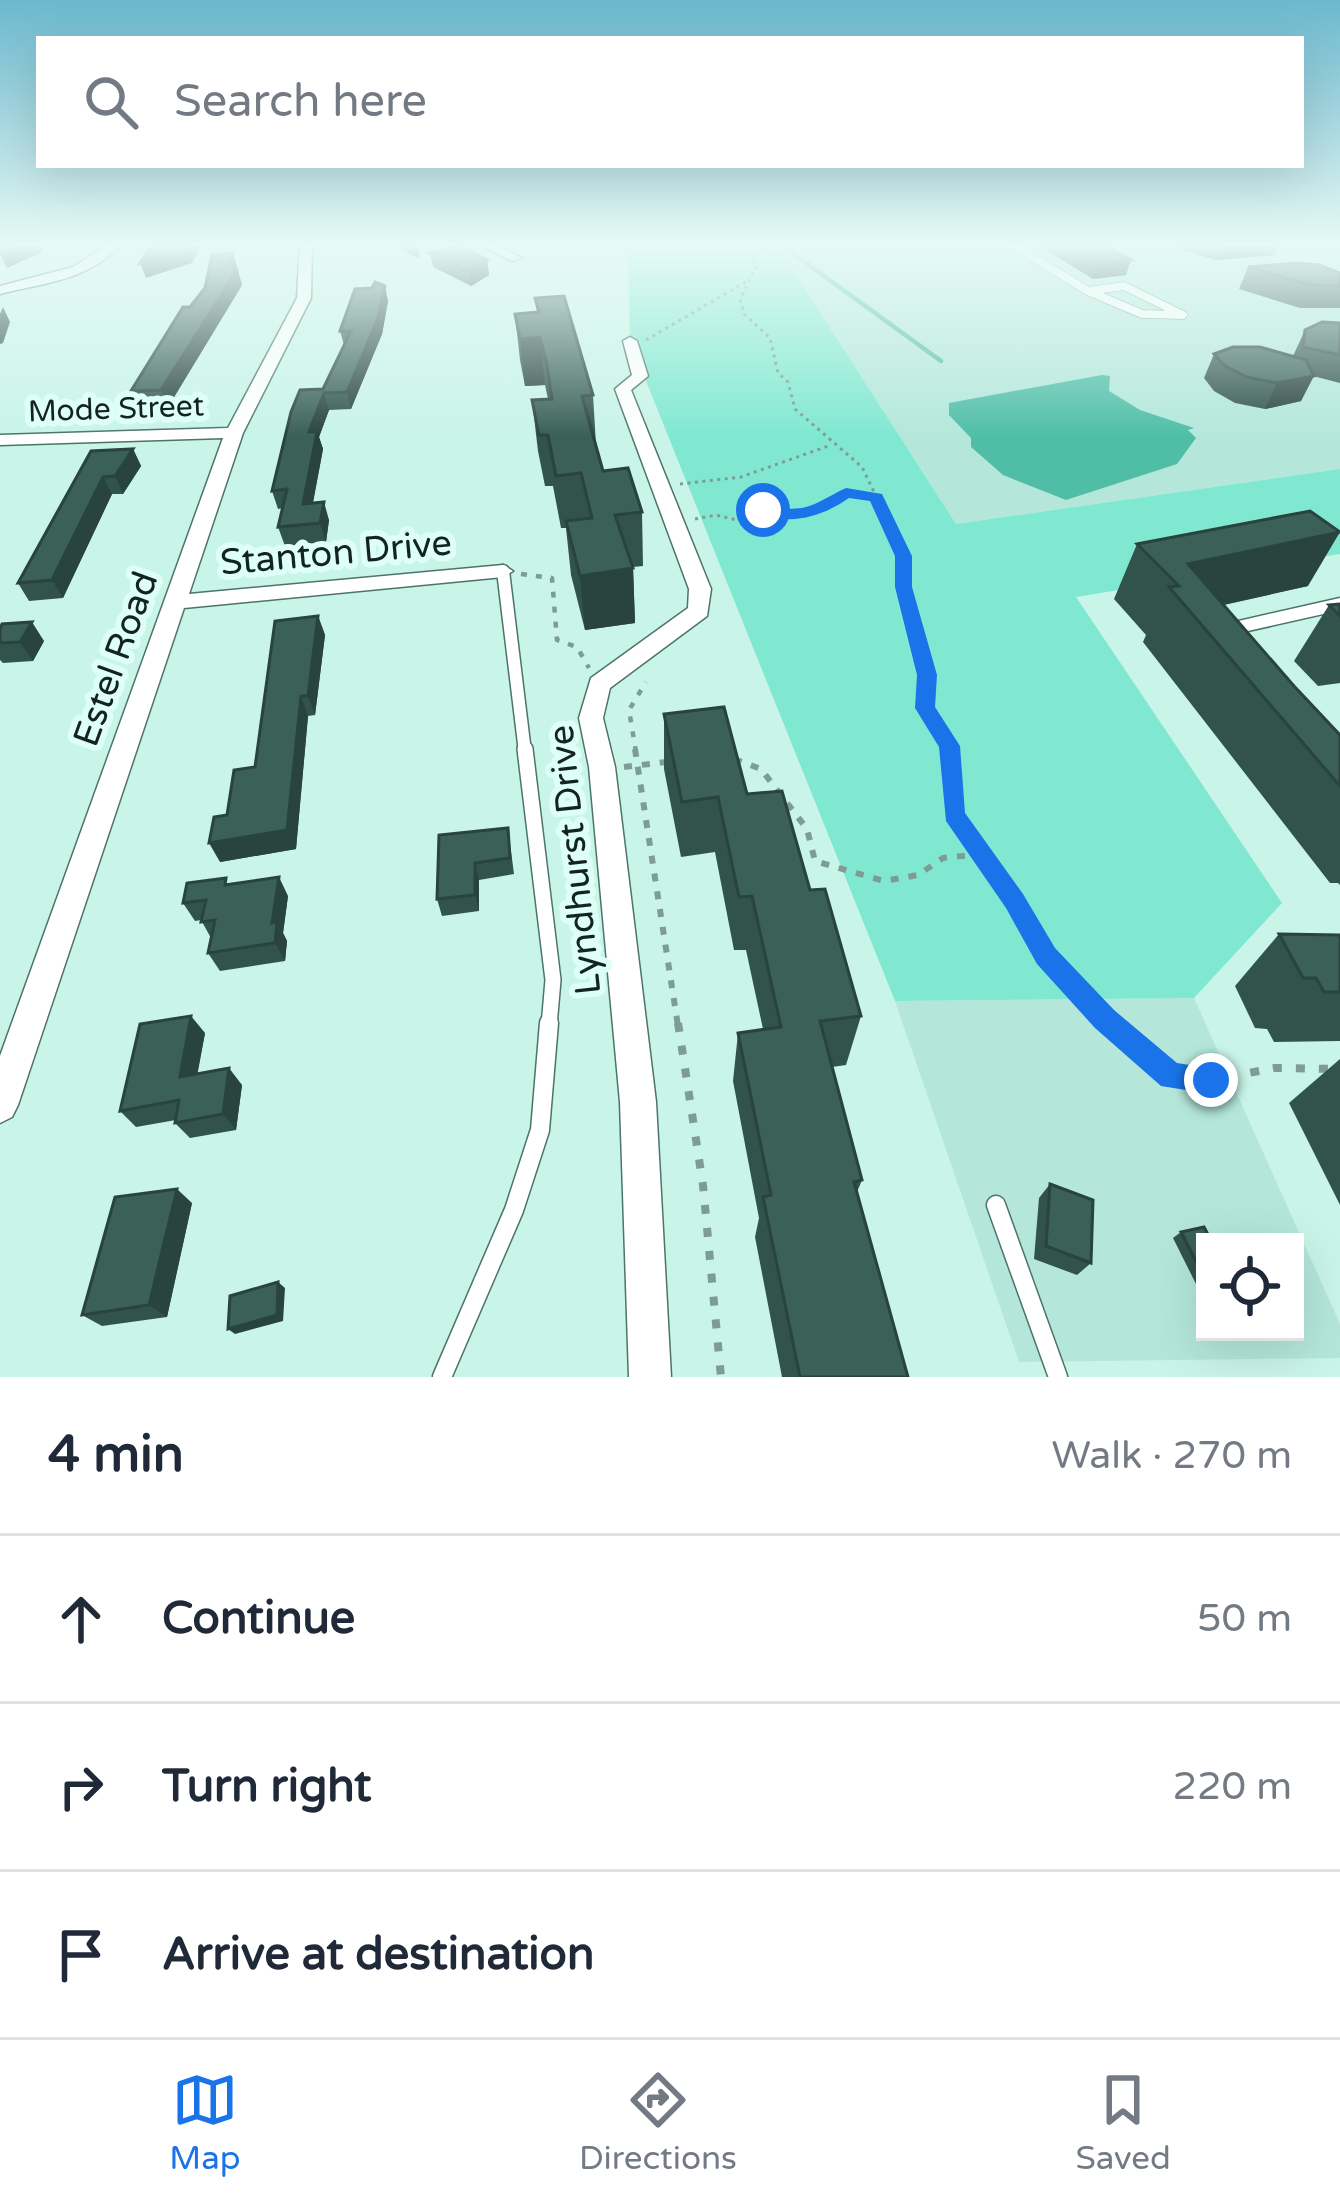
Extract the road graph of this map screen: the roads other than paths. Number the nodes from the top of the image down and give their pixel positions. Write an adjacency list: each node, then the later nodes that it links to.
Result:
1 (299, 308): 5 (street, Estel Road)
2 (1134, 308): 3 (lane)
3 (1170, 308)
4 (630, 341): 14 (street, Lyndhurst Drive)
5 (234, 433): 6 (street, Mode Street); 8 (street, Estel Road)
6 (0, 440)
7 (503, 571): 8 (street, Stanton Drive); 13 (lane)
8 (175, 602): 11 (street, Estel Road)
9 (1340, 604): 10 (lane)
10 (1210, 634)
11 (0, 1105)
12 (996, 1204): 15 (lane)
13 (442, 1377)
14 (650, 1377)
15 (1058, 1377)

